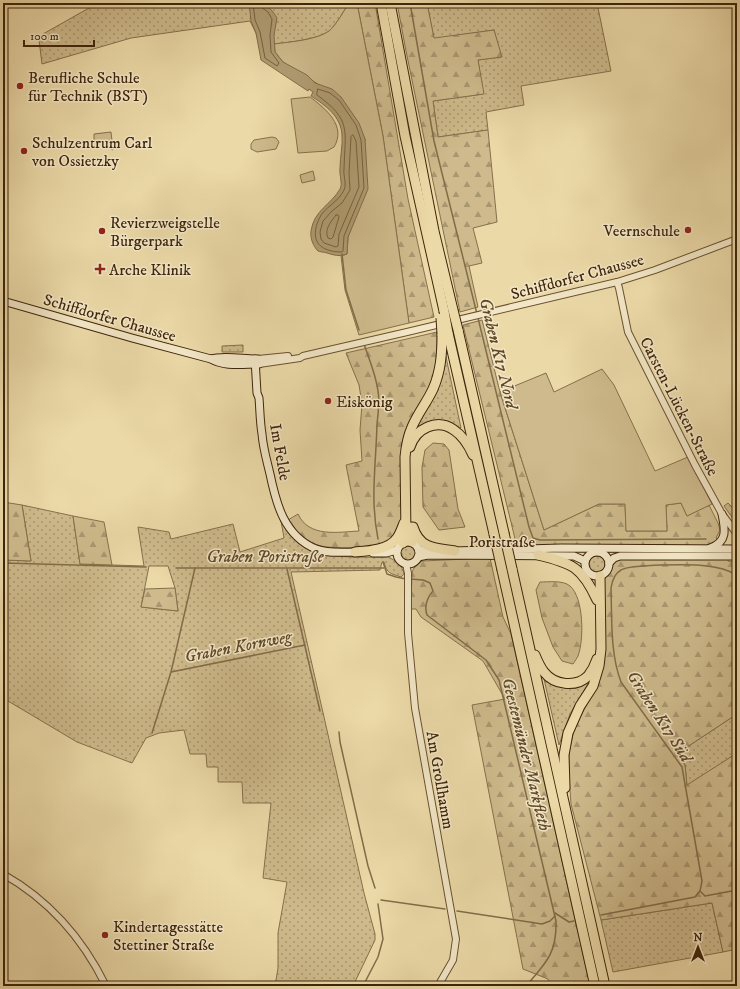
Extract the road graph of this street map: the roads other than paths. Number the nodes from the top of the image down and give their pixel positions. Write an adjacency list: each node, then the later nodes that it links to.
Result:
1 (380, 3): 6 (highway)
2 (390, 3): 6 (highway)
3 (737, 239): 4 (street, Schiffdorfer Chaussee)
4 (617, 282): 8 (street, Schiffdorfer Chaussee); 10 (street, Carsten-Lücken-Straße)
5 (3, 301): 8 (main road, Schiffdorfer Chaussee)
6 (446, 312): 7 (highway, bridge); 7 (highway, bridge)
7 (449, 332): 9 (highway); 11 (highway); 28 (highway, bridge)
8 (257, 362): 19 (main road, Im Felde)
9 (480, 471): 11 (highway); 33 (highway, bridge)
10 (722, 514): 12 (street, Carsten-Lücken-Straße); 16 (main road)
11 (407, 516): 13 (highway); 18 (highway); 19 (highway)
12 (737, 534)
13 (402, 548): 19 (main road); 20 (main road); 25 (main road)
14 (561, 548): 15 (main road, Poristraße); 18 (main road, Poristraße); 23 (main road, Poristraße)
15 (634, 548): 16 (main road, Poristraße); 24 (main road, Poristraße)
16 (705, 549): 17 (main road, Poristraße)
17 (737, 549)
18 (455, 551): 20 (main road, Poristraße)
19 (355, 552)
20 (419, 554): 21 (main road, Poristraße); 25 (main road)
21 (538, 555): 23 (main road, Poristraße); 27 (highway)
22 (737, 556): 24 (main road, Poristraße)
23 (587, 558): 24 (main road, Poristraße); 26 (main road)
24 (607, 560): 26 (main road)
25 (408, 564): 32 (street, Am Grollhamm)
26 (597, 576): 27 (highway); 29 (highway)
27 (598, 600): 28 (highway)
28 (524, 623): 29 (highway)
29 (565, 807): 34 (highway)
30 (3, 874): 31 (street)
31 (106, 986)
32 (438, 986)
33 (595, 986)
34 (605, 986)

